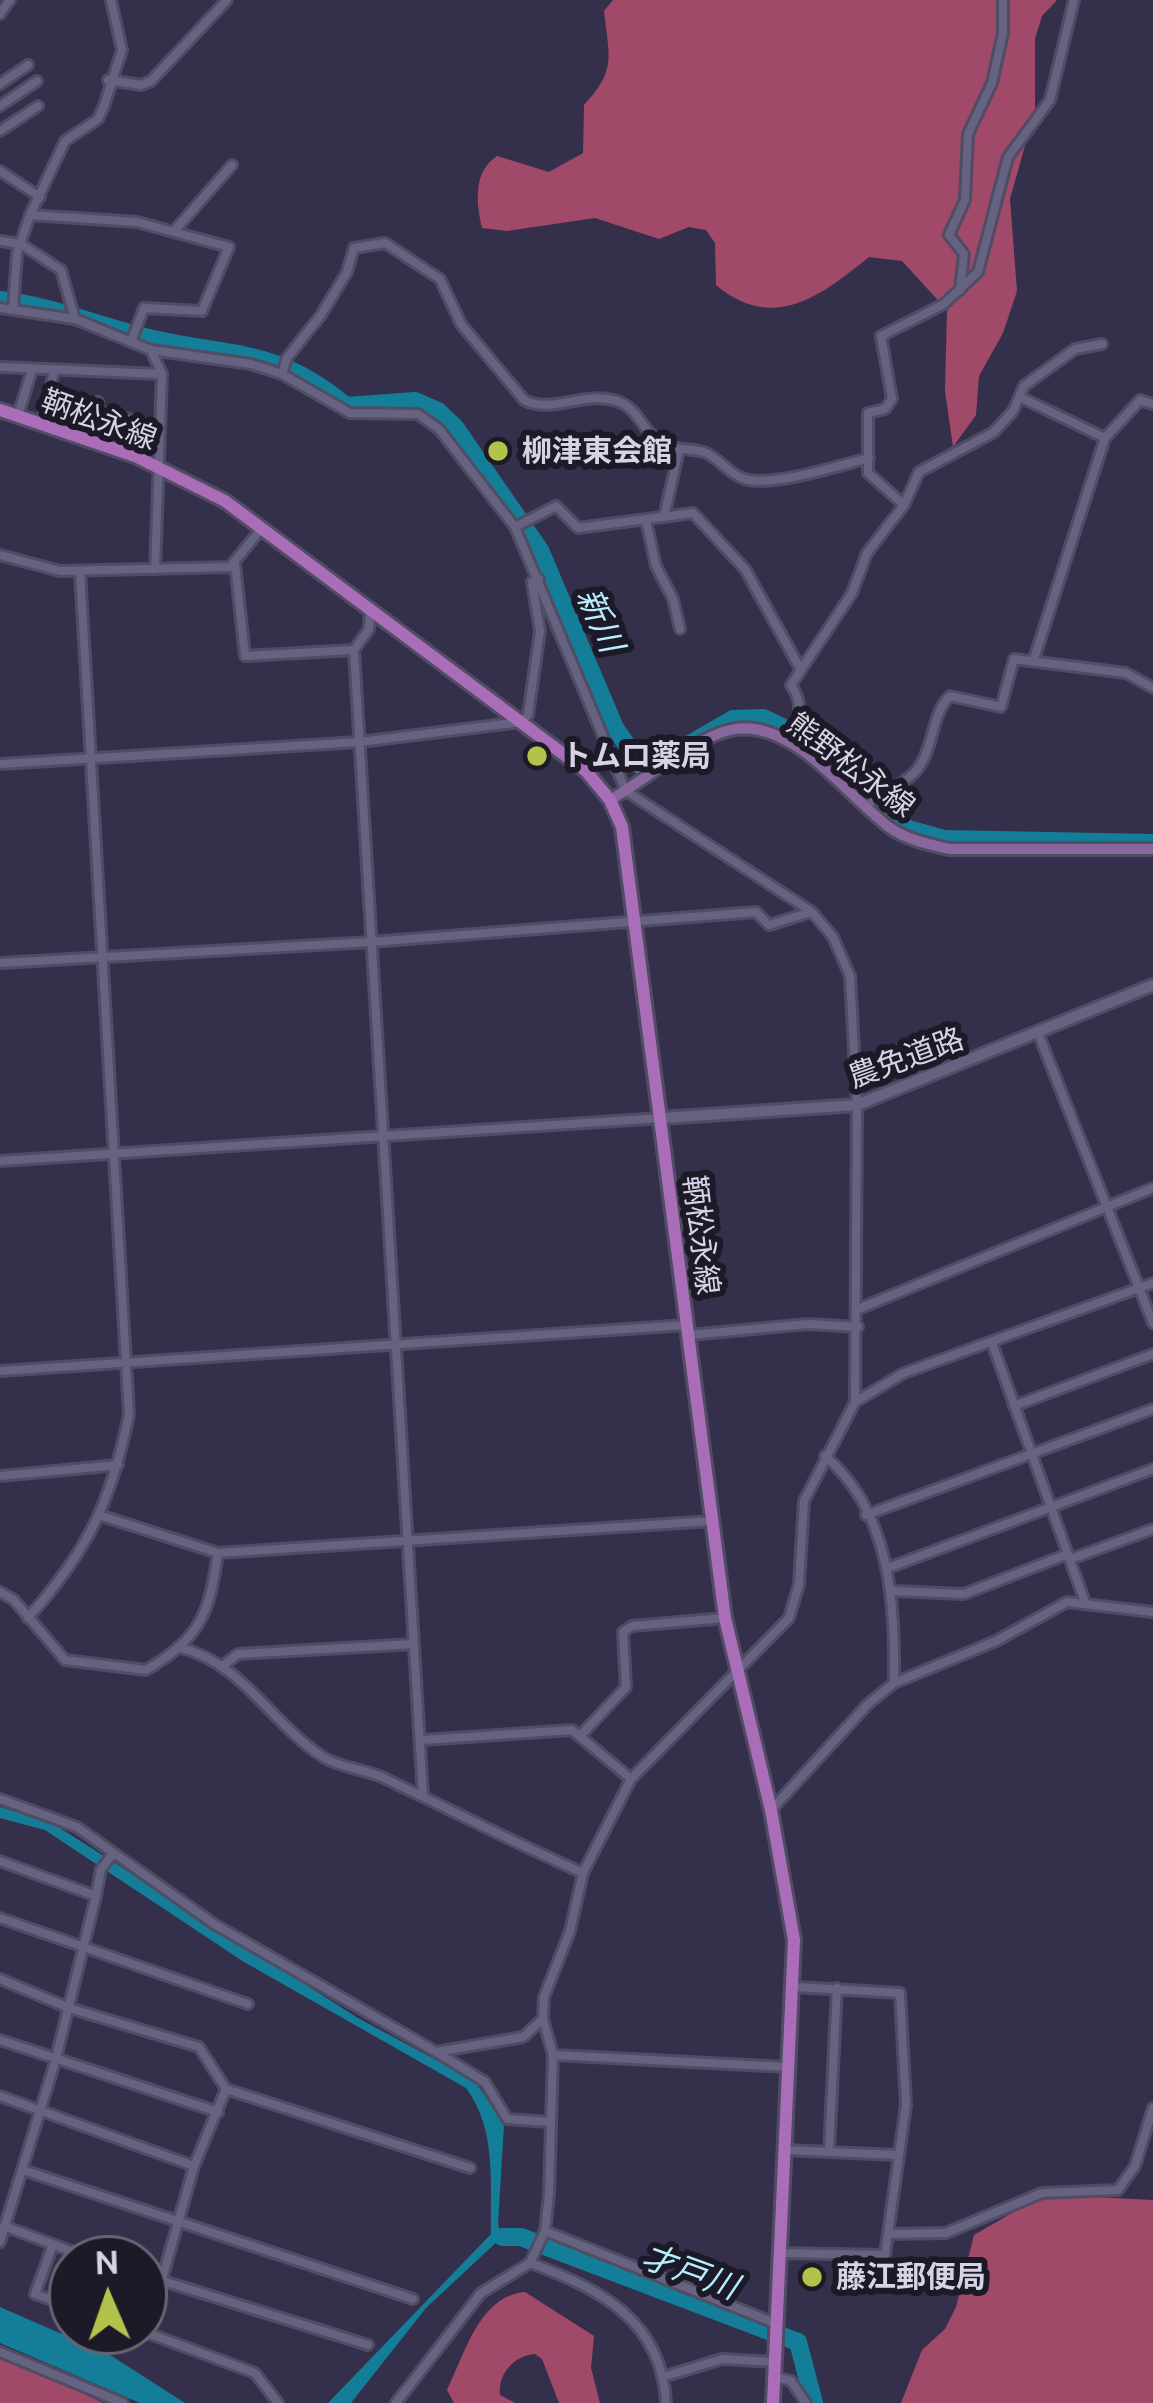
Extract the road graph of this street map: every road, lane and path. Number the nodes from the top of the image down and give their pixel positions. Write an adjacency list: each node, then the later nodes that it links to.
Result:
1 (10, 0): 6 (street)
2 (110, 0): 8 (street)
3 (227, 0): 8 (street)
4 (1003, 0): 21 (street)
5 (1074, 0): 21 (street)
6 (0, 14)
7 (28, 65): 10 (street)
8 (108, 80): 16 (street)
9 (37, 81): 11 (street)
10 (0, 84)
11 (0, 106)
12 (38, 106): 13 (street)
13 (0, 131)
14 (232, 165): 18 (street)
15 (0, 171): 16 (street)
16 (40, 196): 17 (street)
17 (30, 214): 18 (street); 20 (street)
18 (175, 230): 25 (street)
19 (0, 241): 20 (street)
20 (21, 244): 23 (street); 24 (street)
21 (959, 291): 42 (street)
22 (0, 308): 23 (street)
23 (13, 309): 24 (street)
24 (75, 319): 25 (street)
25 (131, 342): 27 (street)
26 (1102, 344): 33 (street)
27 (151, 350): 31 (street); 32 (street)
28 (0, 367): 29 (street)
29 (32, 370): 30 (street); 37 (street)
30 (53, 372): 31 (street); 38 (street)
31 (162, 374): 39 (street)
32 (282, 374): 41 (street); 47 (street)
33 (1020, 397): 40 (street); 44 (street)
34 (98, 402): 39 (street)
35 (1153, 404): 40 (street)
36 (0, 410): 37 (main road, 鞆松永線)
37 (17, 416): 38 (main road, 鞆松永線)
38 (42, 424): 43 (main road, 鞆松永線)
39 (160, 428): 43 (street)
40 (1105, 438): 57 (street)
41 (679, 450): 42 (street); 45 (street)
42 (868, 458): 44 (street)
43 (158, 466): 48 (main road, 鞆松永線); 51 (street)
44 (904, 505): 58 (street)
45 (664, 517): 46 (street); 58 (street)
46 (646, 521): 47 (street); 55 (street)
47 (515, 527): 53 (street)
48 (262, 528): 50 (street); 54 (main road, 鞆松永線)
49 (0, 555): 52 (street)
50 (235, 564): 51 (street); 56 (street)
51 (155, 569): 52 (street)
52 (80, 572): 63 (street)
53 (539, 579): 60 (street); 65 (street)
54 (370, 609): 56 (street); 60 (main road, 鞆松永線)
55 (680, 629)
56 (354, 650): 62 (street)
57 (1034, 659): 59 (street); 67 (street)
58 (801, 670): 61 (street)
59 (1153, 693)
60 (521, 722): 62 (street); 66 (main road, 鞆松永線)
61 (788, 740): 65 (main road, 熊野松永線); 67 (main road, 熊野松永線)
62 (359, 742): 63 (street); 71 (street)
63 (93, 760): 64 (street); 72 (street)
64 (0, 764)
65 (626, 791): 66 (main road, 熊野松永線); 69 (street)
66 (610, 800): 70 (main road, 鞆松永線)
67 (866, 806): 68 (main road, 熊野松永線)
68 (1153, 849)
69 (812, 912): 70 (street); 76 (street)
70 (638, 920): 71 (street); 77 (main road, 鞆松永線)
71 (371, 942): 72 (street); 78 (street)
72 (104, 959): 73 (street); 79 (street)
73 (0, 962)
74 (1153, 986): 75 (street, 農免道路)
75 (1038, 1033): 76 (street, 農免道路); 82 (street)
76 (857, 1105): 77 (street, 農免道路); 85 (street)
77 (662, 1118): 78 (street); 88 (main road, 鞆松永線)
78 (384, 1138): 79 (street); 90 (street)
79 (118, 1155): 80 (street); 92 (street)
80 (0, 1160)
81 (1153, 1188): 82 (street)
82 (1109, 1207): 84 (street); 85 (street)
83 (1153, 1283): 84 (street)
84 (1142, 1288): 86 (street); 89 (street)
85 (858, 1309): 87 (street)
86 (1153, 1323)
87 (858, 1327): 88 (street); 94 (street)
88 (688, 1330): 90 (street); 105 (main road, 鞆松永線)
89 (992, 1342): 94 (street); 95 (street)
90 (394, 1343): 92 (street); 107 (street)
91 (1153, 1354): 95 (street)
92 (127, 1360): 93 (street); 99 (street)
93 (0, 1371)
94 (855, 1402): 98 (street)
95 (1014, 1406): 97 (street)
96 (1153, 1409): 97 (street)
97 (1032, 1454): 102 (street); 103 (street)
98 (825, 1456): 103 (street); 120 (street)
99 (118, 1465): 101 (street); 104 (street)
100 (1153, 1469): 102 (street)
101 (0, 1476)
102 (1052, 1506): 109 (street); 110 (street)
103 (866, 1515): 110 (street)
104 (102, 1516): 108 (street); 115 (street)
105 (712, 1521): 107 (street); 116 (main road, 鞆松永線)
106 (1153, 1529): 109 (street)
107 (407, 1541): 108 (street); 117 (street)
108 (218, 1553): 118 (street)
109 (1069, 1557): 112 (street); 113 (street)
110 (888, 1568): 112 (street)
111 (0, 1592): 115 (street)
112 (895, 1592): 121 (street)
113 (1085, 1602): 114 (street); 121 (street)
114 (1153, 1612)
115 (28, 1618): 118 (street)
116 (725, 1618): 120 (main road, 鞆松永線); 122 (street)
117 (414, 1644): 119 (street); 123 (street)
118 (178, 1647): 119 (street)
119 (225, 1664): 125 (street)
120 (735, 1676): 124 (street); 127 (main road, 鞆松永線)
121 (894, 1683): 127 (street)
122 (581, 1735): 123 (street); 124 (street)
123 (423, 1740): 125 (street)
124 (631, 1779): 130 (street)
125 (422, 1796): 130 (street)
126 (0, 1798): 128 (street)
127 (771, 1810): 135 (main road, 鞆松永線)
128 (111, 1856): 131 (street); 141 (street)
129 (0, 1861): 131 (street)
130 (583, 1873): 139 (street)
131 (96, 1896): 133 (street)
132 (0, 1918): 133 (street)
133 (86, 1952): 137 (street); 138 (street)
134 (0, 1979): 138 (street)
135 (796, 1987): 136 (street); 144 (main road, 鞆松永線)
136 (837, 1988): 152 (street); 153 (street)
137 (248, 2004)
138 (69, 2008): 143 (street); 145 (street)
139 (543, 2019): 141 (street); 142 (street)
140 (0, 2040): 143 (street)
141 (436, 2051): 150 (street)
142 (553, 2055): 144 (street); 150 (street)
143 (56, 2062): 148 (street); 149 (street)
144 (789, 2068): 151 (main road, 鞆松永線)
145 (226, 2089): 149 (street); 155 (street)
146 (0, 2096): 148 (street)
147 (1153, 2108): 159 (street)
148 (41, 2112): 154 (street); 156 (street)
149 (218, 2112): 154 (street)
150 (550, 2122): 160 (street)
151 (785, 2150): 152 (street); 163 (main road, 鞆松永線)
152 (829, 2151): 153 (street)
153 (898, 2155): 159 (street)
154 (194, 2166): 157 (street)
155 (470, 2168)
156 (23, 2170): 157 (street); 158 (street)
157 (178, 2224): 164 (street); 169 (street)
158 (4, 2226): 161 (street); 162 (street)
159 (888, 2234): 163 (street)
160 (540, 2241): 166 (street); 170 (street)
161 (0, 2242)
162 (48, 2244)
163 (779, 2253): 170 (main road, 鞆松永線)
164 (168, 2255)
165 (48, 2257): 168 (street)
166 (530, 2263): 175 (street); 178 (street)
167 (168, 2282): 172 (street)
168 (48, 2299)
169 (413, 2299)
170 (776, 2331): 174 (main road, 鞆松永線)
171 (168, 2341): 177 (street)
172 (368, 2345)
173 (0, 2352): 176 (street)
174 (775, 2369): 175 (street); 180 (main road, 鞆松永線); 181 (street)
175 (666, 2376): 179 (street)
176 (123, 2403)
177 (278, 2403)
178 (396, 2403)
179 (666, 2403)
180 (773, 2403)
181 (806, 2403)

